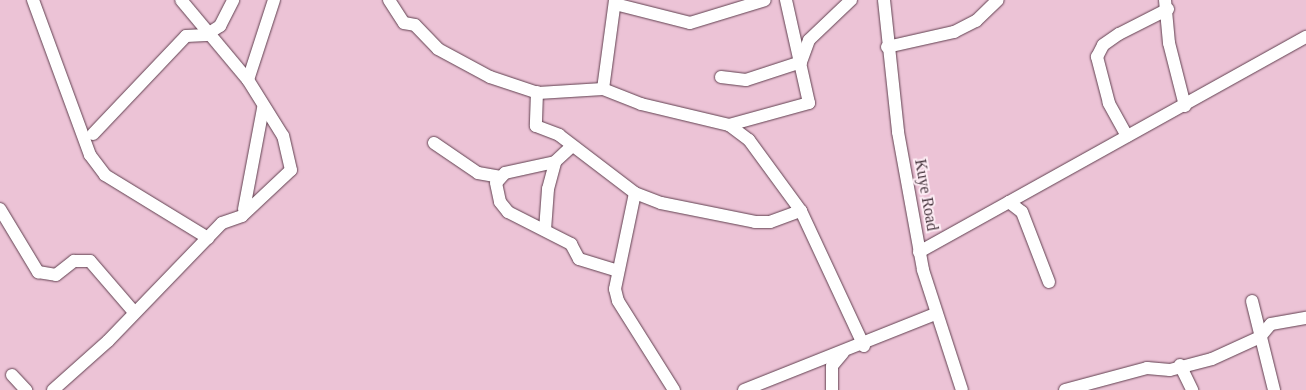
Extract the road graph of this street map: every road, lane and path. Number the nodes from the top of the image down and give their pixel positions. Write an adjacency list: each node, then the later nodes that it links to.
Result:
1 (181, 0): 13 (street)
2 (233, 0): 13 (street)
3 (274, 0): 18 (street)
4 (389, 0): 20 (street)
5 (765, 0): 11 (street)
6 (786, 0): 16 (street)
7 (851, 0): 16 (street)
8 (884, 0): 15 (street, Kuye Road)
9 (998, 0): 15 (street)
10 (34, 1): 24 (street)
11 (615, 2): 19 (street)
12 (1167, 5): 21 (street); 25 (street)
13 (206, 35): 18 (street); 24 (street)
14 (1306, 37): 21 (street)
15 (887, 47): 37 (street, Kuye Road)
16 (801, 62): 17 (street); 23 (street)
17 (722, 77)
18 (248, 80): 22 (street)
19 (603, 89): 20 (street); 23 (street)
20 (537, 92): 27 (street)
21 (1185, 106): 25 (street)
22 (263, 108): 34 (street); 34 (street)
23 (729, 125): 33 (street)
24 (89, 133): 36 (street)
25 (1128, 136): 31 (street)
26 (434, 143): 29 (street)
27 (572, 146): 28 (street); 30 (street)
28 (555, 162): 29 (street); 35 (street)
29 (501, 177): 35 (street)
30 (635, 193): 33 (street); 38 (street)
31 (1009, 202): 37 (street); 39 (street)
32 (0, 210): 41 (street)
33 (801, 211): 45 (street)
34 (242, 216): 36 (street)
35 (546, 230): 38 (street)
36 (208, 238): 41 (street)
37 (919, 252): 42 (street, Kuye Road)
38 (618, 271): 52 (street)
39 (1049, 282)
40 (1252, 301): 44 (street)
41 (134, 312): 51 (street)
42 (935, 314): 45 (street); 55 (street, Kuye Road)
43 (1306, 318): 44 (street)
44 (1260, 337): 47 (street); 57 (street)
45 (864, 346): 46 (street)
46 (843, 353): 53 (street); 54 (street)
47 (1180, 365): 49 (street); 56 (street)
48 (12, 375): 50 (street)
49 (1070, 389)
50 (26, 390)
51 (53, 390)
52 (674, 390)
53 (744, 390)
54 (832, 390)
55 (962, 390)
56 (1192, 390)
57 (1274, 390)

